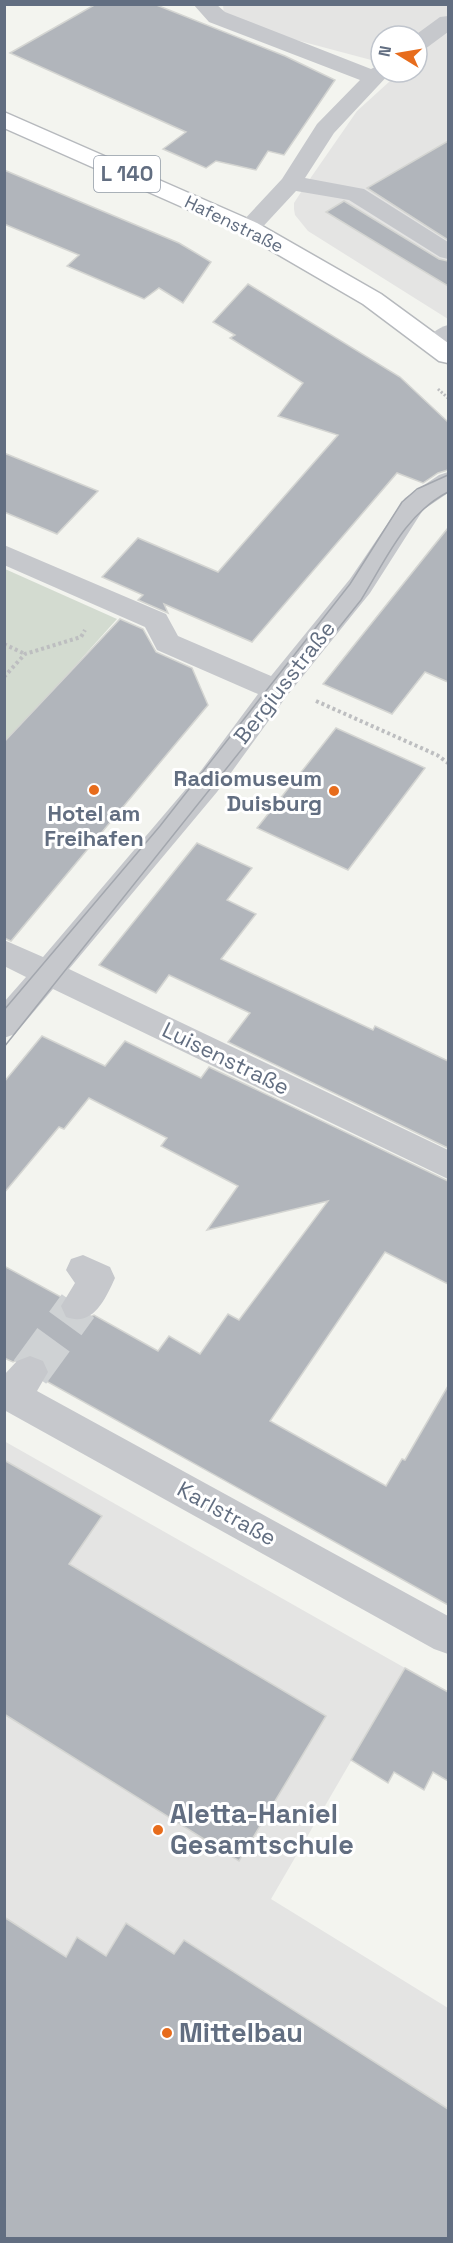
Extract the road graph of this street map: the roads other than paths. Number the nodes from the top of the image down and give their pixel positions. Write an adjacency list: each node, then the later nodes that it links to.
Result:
1 (203, 4): 4 (street)
2 (448, 22): 3 (street)
3 (429, 35)
4 (369, 71)
5 (369, 82): 7 (street)
6 (4, 119): 8 (main road, Hafenstraße / L 140)
7 (291, 183): 8 (street); 9 (street)
8 (249, 228): 10 (main road, Hafenstraße / L 140)
9 (448, 252)
10 (444, 344)
11 (448, 481): 13 (street, Bergiusstraße)
12 (4, 554): 13 (street)
13 (276, 690): 15 (street, Bergiusstraße)
14 (4, 952): 15 (street, Luisenstraße)
15 (47, 972): 16 (street, Bergiusstraße); 17 (street, Luisenstraße)
16 (4, 1025)
17 (448, 1165)
18 (83, 1270): 19 (street)
19 (78, 1306)
20 (16, 1386): 21 (street, Karlstraße)
21 (448, 1636)

